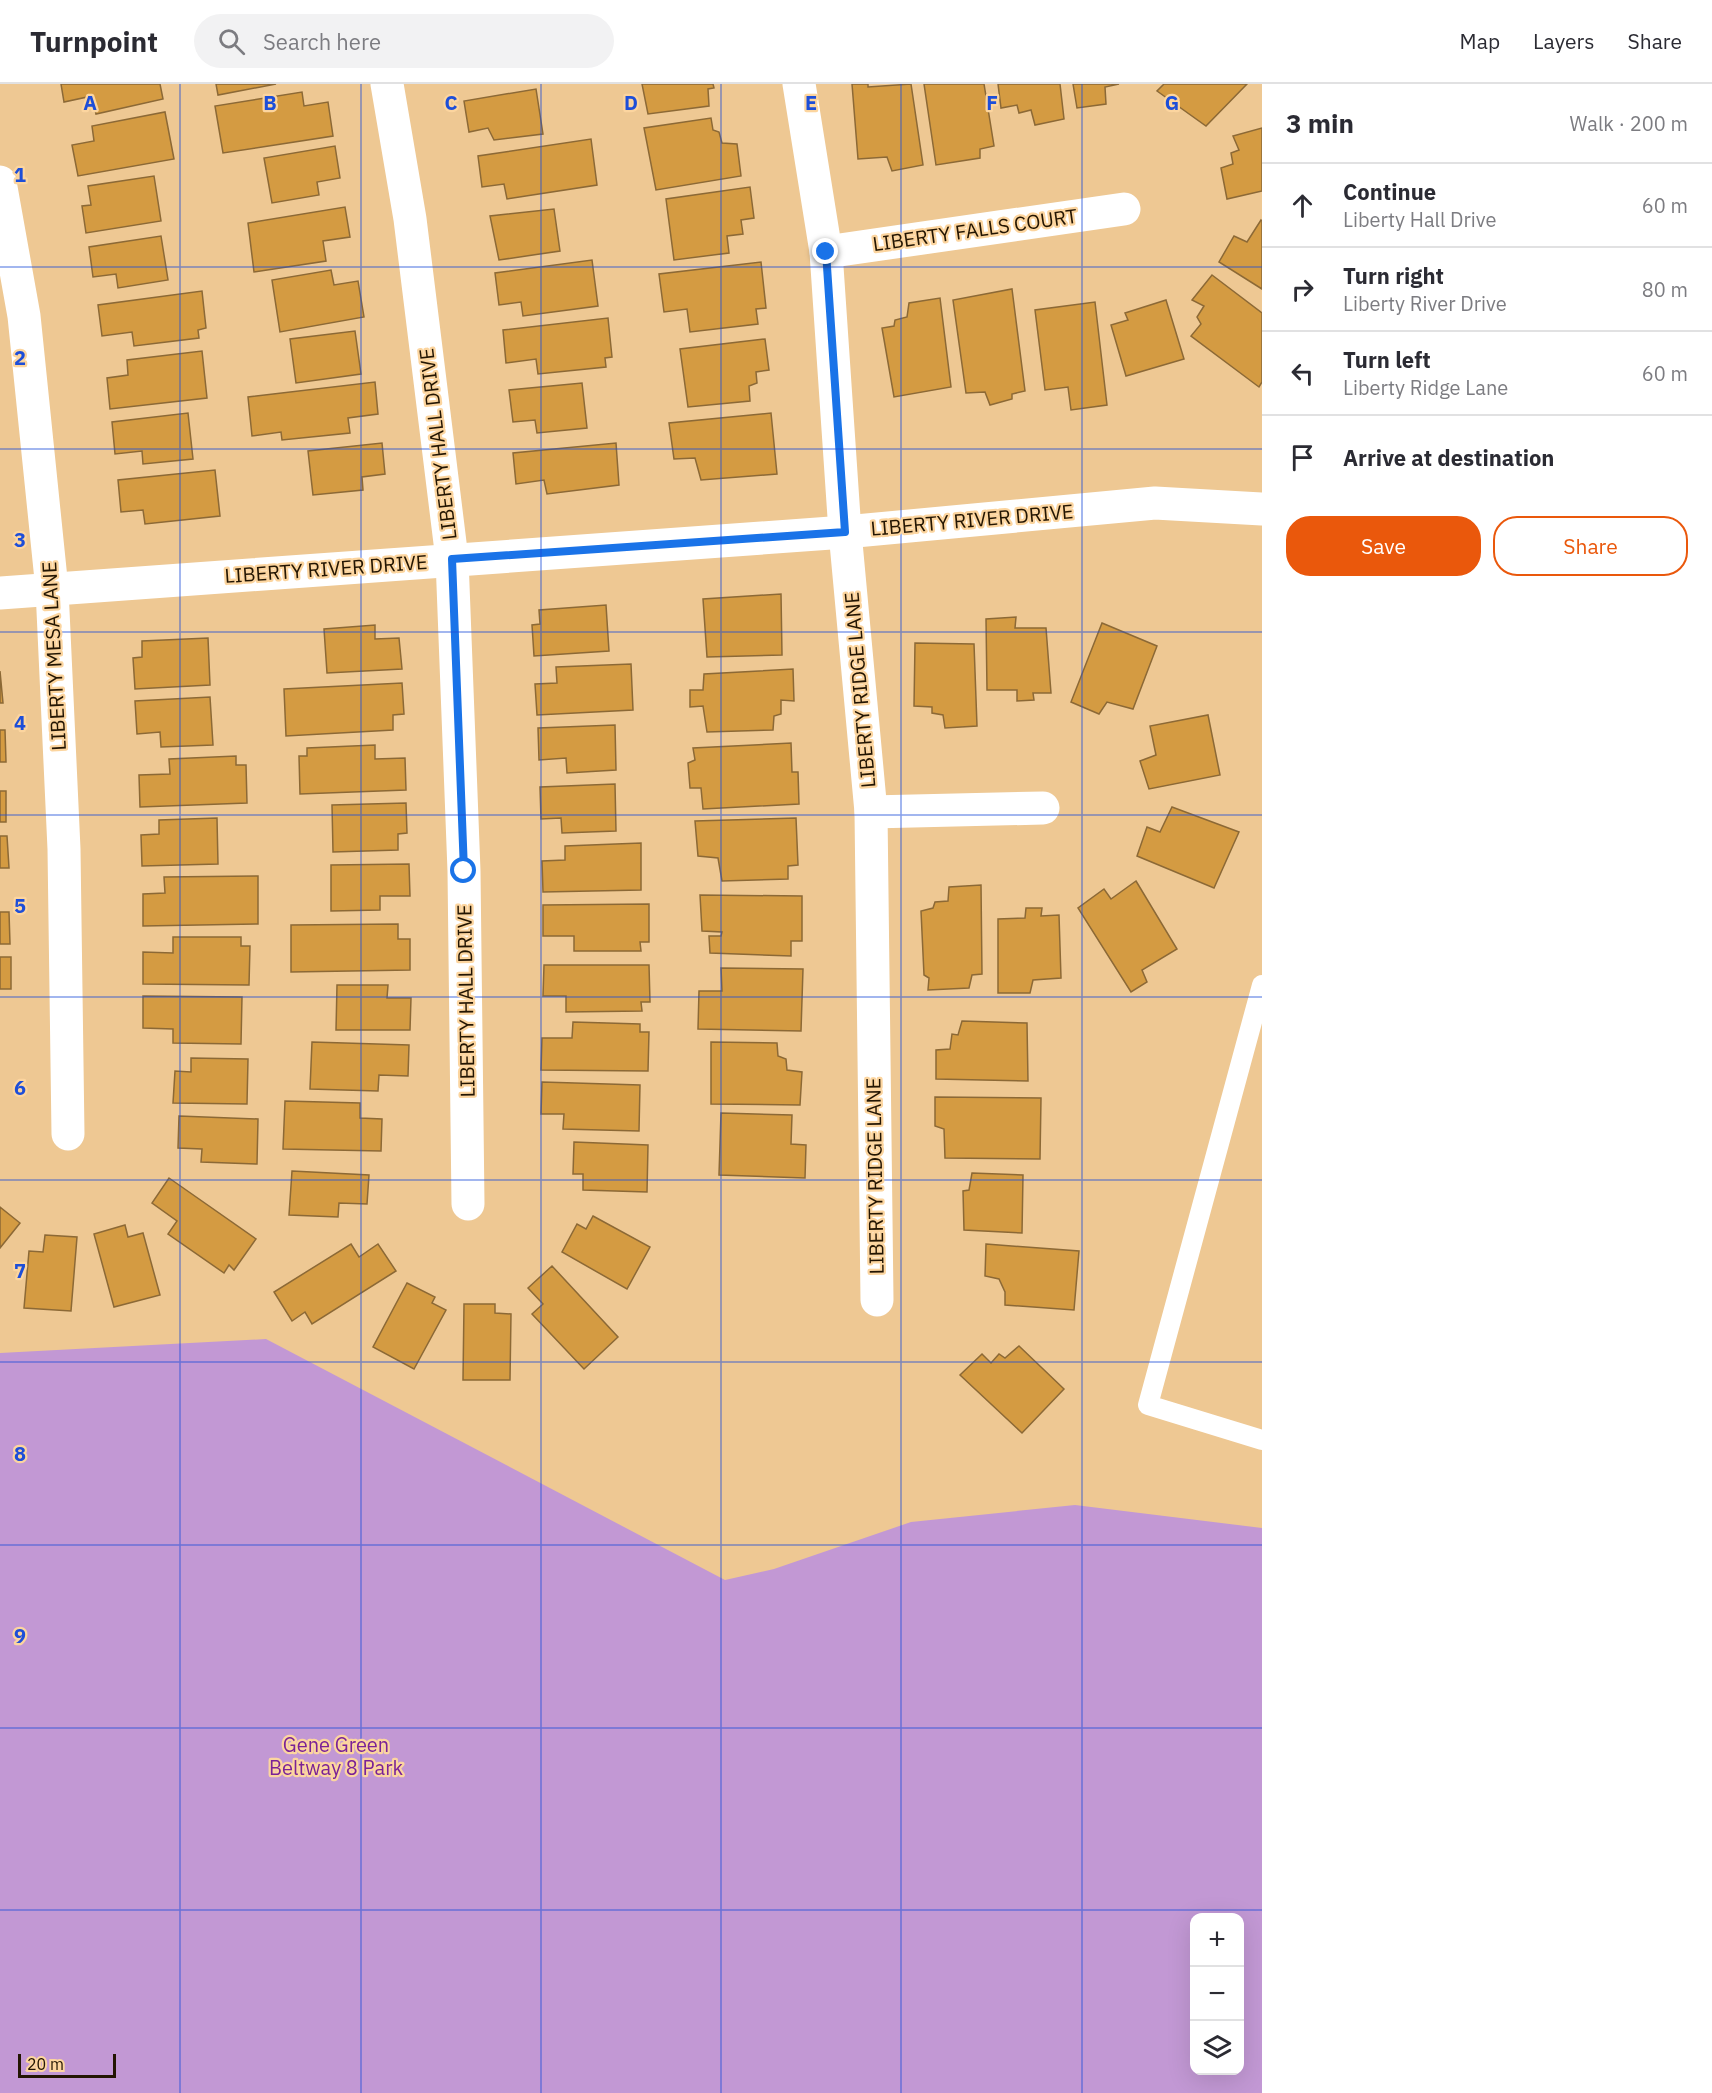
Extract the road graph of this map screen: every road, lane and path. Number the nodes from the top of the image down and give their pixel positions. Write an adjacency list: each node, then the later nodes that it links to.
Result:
1 (387, 84): 8 (street, LIBERTY HALL DRIVE)
2 (799, 84): 5 (street, LIBERTY RIDGE LANE)
3 (0, 182): 9 (street, LIBERTY MESA LANE)
4 (1124, 209): 5 (street, LIBERTY FALLS COURT)
5 (826, 252): 7 (street, LIBERTY RIDGE LANE)
6 (1262, 508): 7 (street, LIBERTY RIVER DRIVE)
7 (845, 532): 8 (street, LIBERTY RIVER DRIVE); 12 (street, LIBERTY RIDGE LANE)
8 (452, 559): 9 (street, LIBERTY RIVER DRIVE); 15 (street, LIBERTY HALL DRIVE)
9 (52, 589): 10 (street, LIBERTY RIVER DRIVE); 14 (street, LIBERTY MESA LANE)
10 (0, 593)
11 (1043, 808): 12 (street)
12 (871, 812): 16 (street, LIBERTY RIDGE LANE)
13 (1262, 985): 17 (lane)
14 (68, 1134)
15 (468, 1204)
16 (877, 1300)
17 (1262, 1440)

